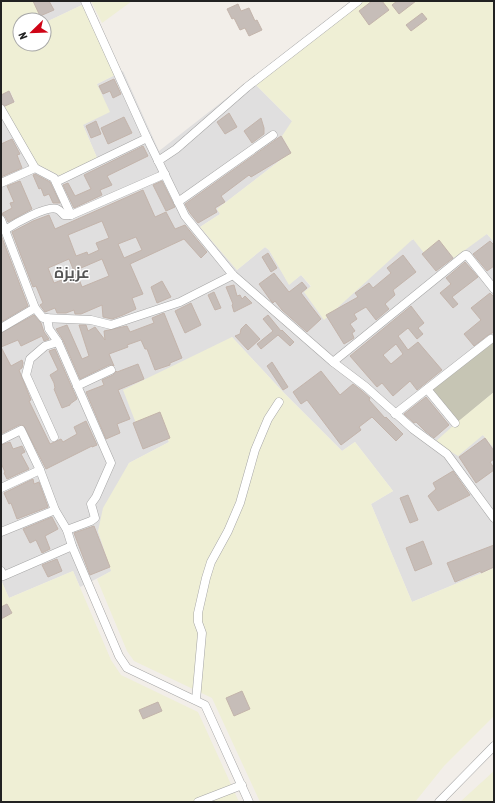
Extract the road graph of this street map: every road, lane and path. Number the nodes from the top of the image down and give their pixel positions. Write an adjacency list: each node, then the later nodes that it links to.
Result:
1 (85, 1): 5 (street)
2 (358, 1): 6 (street)
3 (1, 109): 7 (street)
4 (273, 135): 11 (street)
5 (147, 138): 6 (street); 9 (street)
6 (158, 161): 8 (street)
7 (35, 168): 9 (street); 10 (street)
8 (165, 174): 11 (street); 12 (street)
9 (56, 182): 12 (street)
10 (1, 183)
11 (178, 202): 15 (street)
12 (71, 215): 14 (street)
13 (1, 220): 14 (street)
14 (5, 230): 17 (street)
15 (233, 275): 18 (street); 22 (street)
16 (494, 289): 22 (street)
17 (35, 308): 18 (street); 19 (street)
18 (47, 318): 21 (street)
19 (1, 328)
20 (491, 339): 25 (street)
21 (58, 342): 24 (street); 29 (street)
22 (333, 362): 27 (street)
23 (111, 370): 24 (street)
24 (77, 386): 35 (street)
25 (427, 390): 27 (street); 28 (street)
26 (279, 402): 39 (street)
27 (395, 414): 34 (street)
28 (455, 423)
29 (54, 437)
30 (1, 440): 31 (street)
31 (40, 470): 32 (street); 33 (street)
32 (1, 488)
33 (55, 510): 35 (street); 36 (street)
34 (494, 518)
35 (67, 530): 37 (street)
36 (1, 532)
37 (72, 546): 38 (street); 39 (street)
38 (1, 572)
39 (196, 700): 41 (street)
40 (494, 746): 44 (street)
41 (242, 785): 42 (street); 43 (street)
42 (198, 802)
43 (249, 802)
44 (439, 802)

